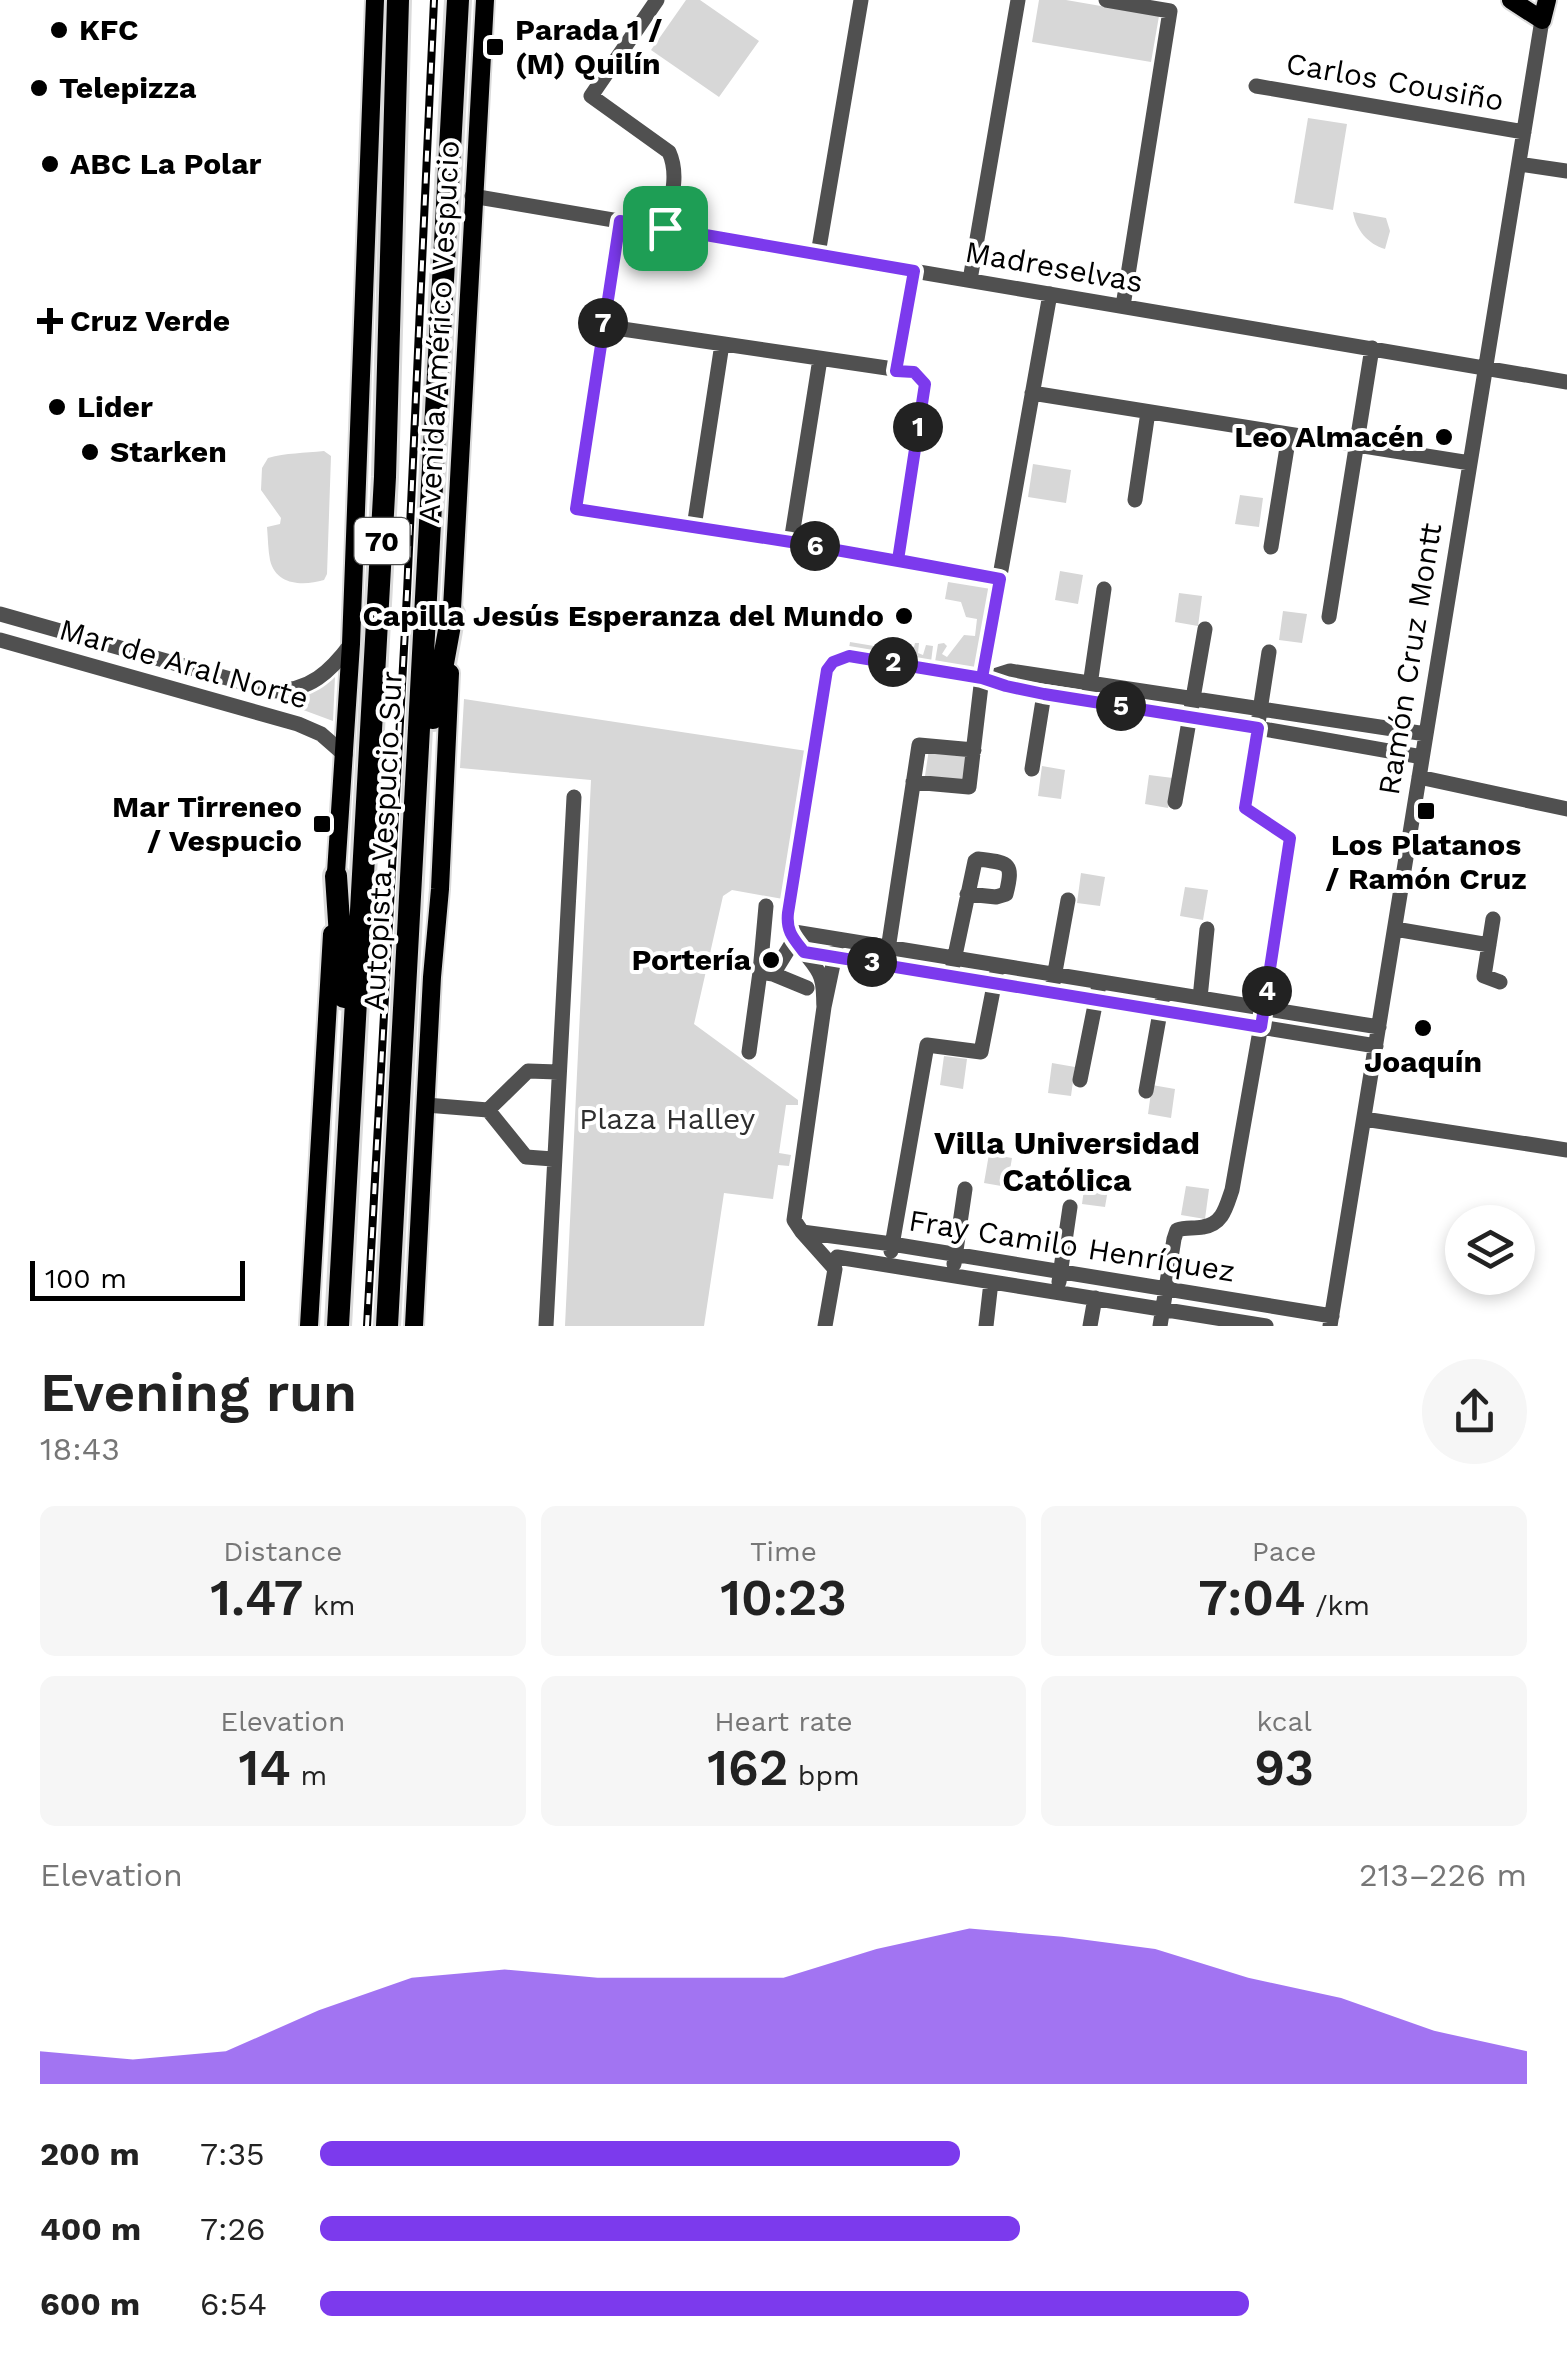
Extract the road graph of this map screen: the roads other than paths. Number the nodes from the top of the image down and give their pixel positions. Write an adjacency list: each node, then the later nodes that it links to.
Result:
1 (375, 0): 49 (main road)
2 (398, 0): 108 (highway, Autopista Vespucio Sur / 70)
3 (458, 0): 69 (highway, Autopista Vespucio Sur / 70)
4 (485, 0): 16 (main road, Avenida Américo Vespucio)
5 (657, 0): 18 (street)
6 (861, 0): 19 (street)
7 (1018, 0): 21 (street)
8 (1106, 0): 23 (street)
9 (1510, 0): 11 (main road)
10 (1546, 0): 11 (main road, Ramón Cruz Montt)
11 (1542, 20): 13 (street, Ramón Cruz Montt)
12 (1256, 86): 13 (street, Carlos Cousiño)
13 (1524, 132): 14 (street, Ramón Cruz Montt)
14 (1519, 164): 15 (street); 28 (street, Ramón Cruz Montt)
15 (1567, 172)
16 (472, 196): 17 (street, Madreselvas); 44 (main road, Avenida Américo Vespucio)
17 (620, 221): 18 (street, Madreselvas); 24 (street)
18 (665, 228): 19 (street, Madreselvas)
19 (818, 254): 20 (street, Madreselvas)
20 (914, 271): 21 (street, Madreselvas); 29 (street)
21 (970, 280): 22 (street, Madreselvas)
22 (1050, 294): 23 (street, Madreselvas); 31 (street)
23 (1123, 306): 26 (street, Madreselvas)
24 (602, 326): 25 (street); 37 (street)
25 (722, 344): 27 (street); 37 (street)
26 (1372, 348): 28 (street, Madreselvas); 34 (street)
27 (820, 359): 29 (street); 38 (street)
28 (1485, 368): 30 (street, Madreselvas); 35 (street, Ramón Cruz Montt)
29 (896, 371): 40 (street)
30 (1567, 382)
31 (1032, 393): 32 (street); 41 (street)
32 (1148, 412): 33 (street); 36 (street)
33 (1289, 435): 34 (street); 39 (street)
34 (1357, 445): 35 (street); 45 (street)
35 (1470, 463): 62 (street, Ramón Cruz Montt)
36 (1135, 500)
37 (694, 527): 38 (street)
38 (791, 542): 40 (street)
39 (1271, 548)
40 (898, 560): 41 (street)
41 (1000, 579): 52 (street)
42 (1104, 589): 54 (street)
43 (0, 614): 47 (street, Mar de Aral Norte)
44 (452, 614): 69 (highway); 110 (main road, Avenida Américo Vespucio)
45 (1330, 617)
46 (1205, 629): 56 (street)
47 (74, 635): 51 (street); 53 (street, Mar de Aral Norte)
48 (0, 640): 51 (street, Mar de Aral Norte)
49 (351, 644): 53 (street, Mar de Aral Norte); 64 (main road)
50 (1269, 652): 59 (street)
51 (68, 659): 58 (street, Mar de Aral Norte)
52 (985, 678): 54 (street); 55 (street); 63 (street); 81 (street)
53 (240, 682): 58 (street)
54 (1091, 683): 56 (street); 57 (street)
55 (1044, 694): 57 (street); 66 (street)
56 (1194, 698): 59 (street); 60 (street)
57 (1088, 701): 60 (street)
58 (230, 705): 64 (street, Mar de Aral Norte)
59 (1261, 709): 61 (street); 62 (street)
60 (1191, 717): 61 (street); 71 (street)
61 (1258, 728): 65 (street); 100 (street)
62 (1426, 734): 65 (street, Ramón Cruz Montt)
63 (974, 750): 68 (street); 68 (street)
64 (345, 756): 73 (main road)
65 (1422, 757): 67 (street, Ramón Cruz Montt)
66 (1032, 769)
67 (1419, 777): 72 (street); 79 (street, Ramón Cruz Montt)
68 (913, 782): 83 (street)
69 (416, 794): 133 (highway, Autopista Vespucio Sur / 70)
70 (574, 797): 106 (street)
71 (1175, 802)
72 (1567, 809)
73 (336, 876): 108 (highway); 131 (main road)
74 (967, 894): 85 (street)
75 (1068, 900): 89 (street)
76 (766, 906): 88 (street)
77 (1493, 919): 82 (street)
78 (1207, 929): 97 (street)
79 (1394, 929): 82 (street); 102 (street, Ramón Cruz Montt)
80 (838, 939): 81 (street); 83 (street); 84 (street)
81 (795, 941): 84 (street); 88 (street); 99 (street)
82 (1489, 945): 93 (street)
83 (888, 947): 85 (street); 86 (street)
84 (834, 957): 86 (street); 99 (street)
85 (955, 958): 87 (street); 90 (street)
86 (885, 964): 90 (street)
87 (998, 964): 89 (street); 92 (street)
88 (766, 973): 94 (street); 105 (street)
89 (1054, 974): 91 (street); 95 (street)
90 (952, 975): 92 (street)
91 (1099, 981): 96 (street); 98 (street)
92 (994, 982): 95 (street); 119 (street)
93 (1500, 982)
94 (807, 988)
95 (1051, 992): 98 (street)
96 (1164, 992): 97 (street); 101 (street)
97 (1200, 998): 100 (street)
98 (1096, 999): 101 (street); 107 (street)
99 (824, 1007): 117 (street)
100 (1264, 1008): 102 (street); 103 (street)
101 (1160, 1010): 103 (street); 109 (street)
102 (1379, 1026): 104 (street, Ramón Cruz Montt)
103 (1261, 1027): 104 (street); 126 (street)
104 (1376, 1046): 112 (street, Ramón Cruz Montt)
105 (749, 1052)
106 (558, 1072): 111 (street); 114 (street)
107 (1080, 1080)
108 (352, 1082): 132 (highway, Autopista Vespucio Sur / 70)
109 (1146, 1091)
110 (426, 1105): 111 (street); 134 (main road, Avenida Américo Vespucio)
111 (488, 1110): 114 (street)
112 (1364, 1119): 113 (street); 130 (street, Ramón Cruz Montt)
113 (1567, 1150)
114 (554, 1159): 135 (street)
115 (965, 1189): 120 (street)
116 (1070, 1207): 123 (street)
117 (802, 1232): 118 (street, Fray Camilo Henríquez); 121 (street)
118 (840, 1236): 119 (street, Fray Camilo Henríquez); 121 (street)
119 (892, 1244): 120 (street, Fray Camilo Henríquez); 122 (street)
120 (956, 1255): 123 (street, Fray Camilo Henríquez); 124 (street)
121 (836, 1263): 122 (street, Fray Camilo Henríquez); 136 (street)
122 (888, 1265): 124 (street, Fray Camilo Henríquez)
123 (1060, 1272): 126 (street, Fray Camilo Henríquez); 127 (street)
124 (953, 1275): 125 (street, Fray Camilo Henríquez)
125 (991, 1282): 127 (street, Fray Camilo Henríquez); 137 (street)
126 (1166, 1289): 129 (street); 130 (street, Fray Camilo Henríquez)
127 (1058, 1292): 128 (street, Fray Camilo Henríquez)
128 (1095, 1298): 129 (street, Fray Camilo Henríquez); 138 (street)
129 (1161, 1318): 139 (street, Fray Camilo Henríquez)
130 (1331, 1321)
131 (309, 1326)
132 (338, 1326)
133 (388, 1326)
134 (414, 1326)
135 (546, 1326)
136 (826, 1326)
137 (986, 1326)
138 (1090, 1326)
139 (1266, 1326)

